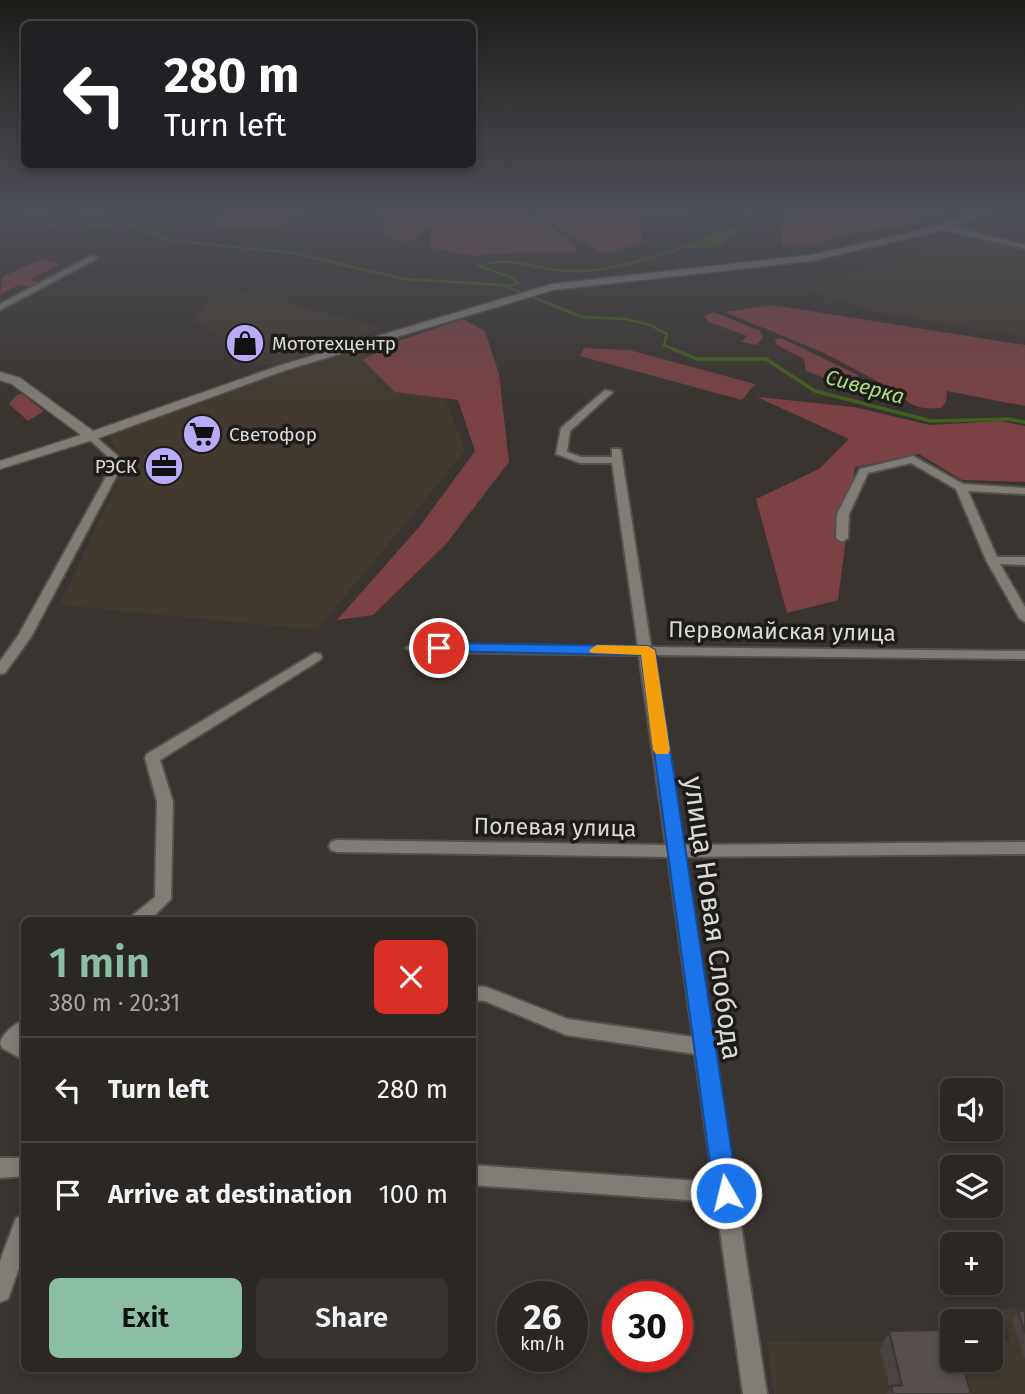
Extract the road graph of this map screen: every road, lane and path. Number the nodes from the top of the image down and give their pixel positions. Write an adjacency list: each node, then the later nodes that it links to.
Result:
1 (57, 277): 3 (street)
2 (641, 277): 6 (main road)
3 (0, 307)
4 (0, 376): 6 (main road)
5 (608, 392): 15 (street, улица Новая Слобода)
6 (91, 436): 7 (main road); 18 (street)
7 (0, 465)
8 (961, 487): 9 (street); 10 (street); 11 (street)
9 (1025, 491)
10 (842, 538)
11 (992, 560): 12 (street); 13 (street)
12 (1025, 561)
13 (1025, 618)
14 (413, 648): 15 (street, Первомайская улица)
15 (648, 650): 16 (street, Первомайская улица); 21 (street, улица Новая Слобода)
16 (1025, 654)
17 (315, 657): 22 (street)
18 (0, 670)
19 (337, 846): 21 (street, Полевая улица)
20 (1025, 848): 21 (street, Полевая улица)
21 (677, 851): 25 (street, улица Новая Слобода)
22 (142, 917)
23 (476, 993): 25 (street)
24 (21, 1031): 26 (street)
25 (705, 1047): 30 (street, улица Новая Слобода)
26 (21, 1050)
27 (21, 1167): 28 (street)
28 (0, 1168)
29 (476, 1175): 30 (street)
30 (726, 1193): 33 (street, улица Новая Слобода)
31 (21, 1233): 32 (street)
32 (0, 1291)
33 (755, 1394)

